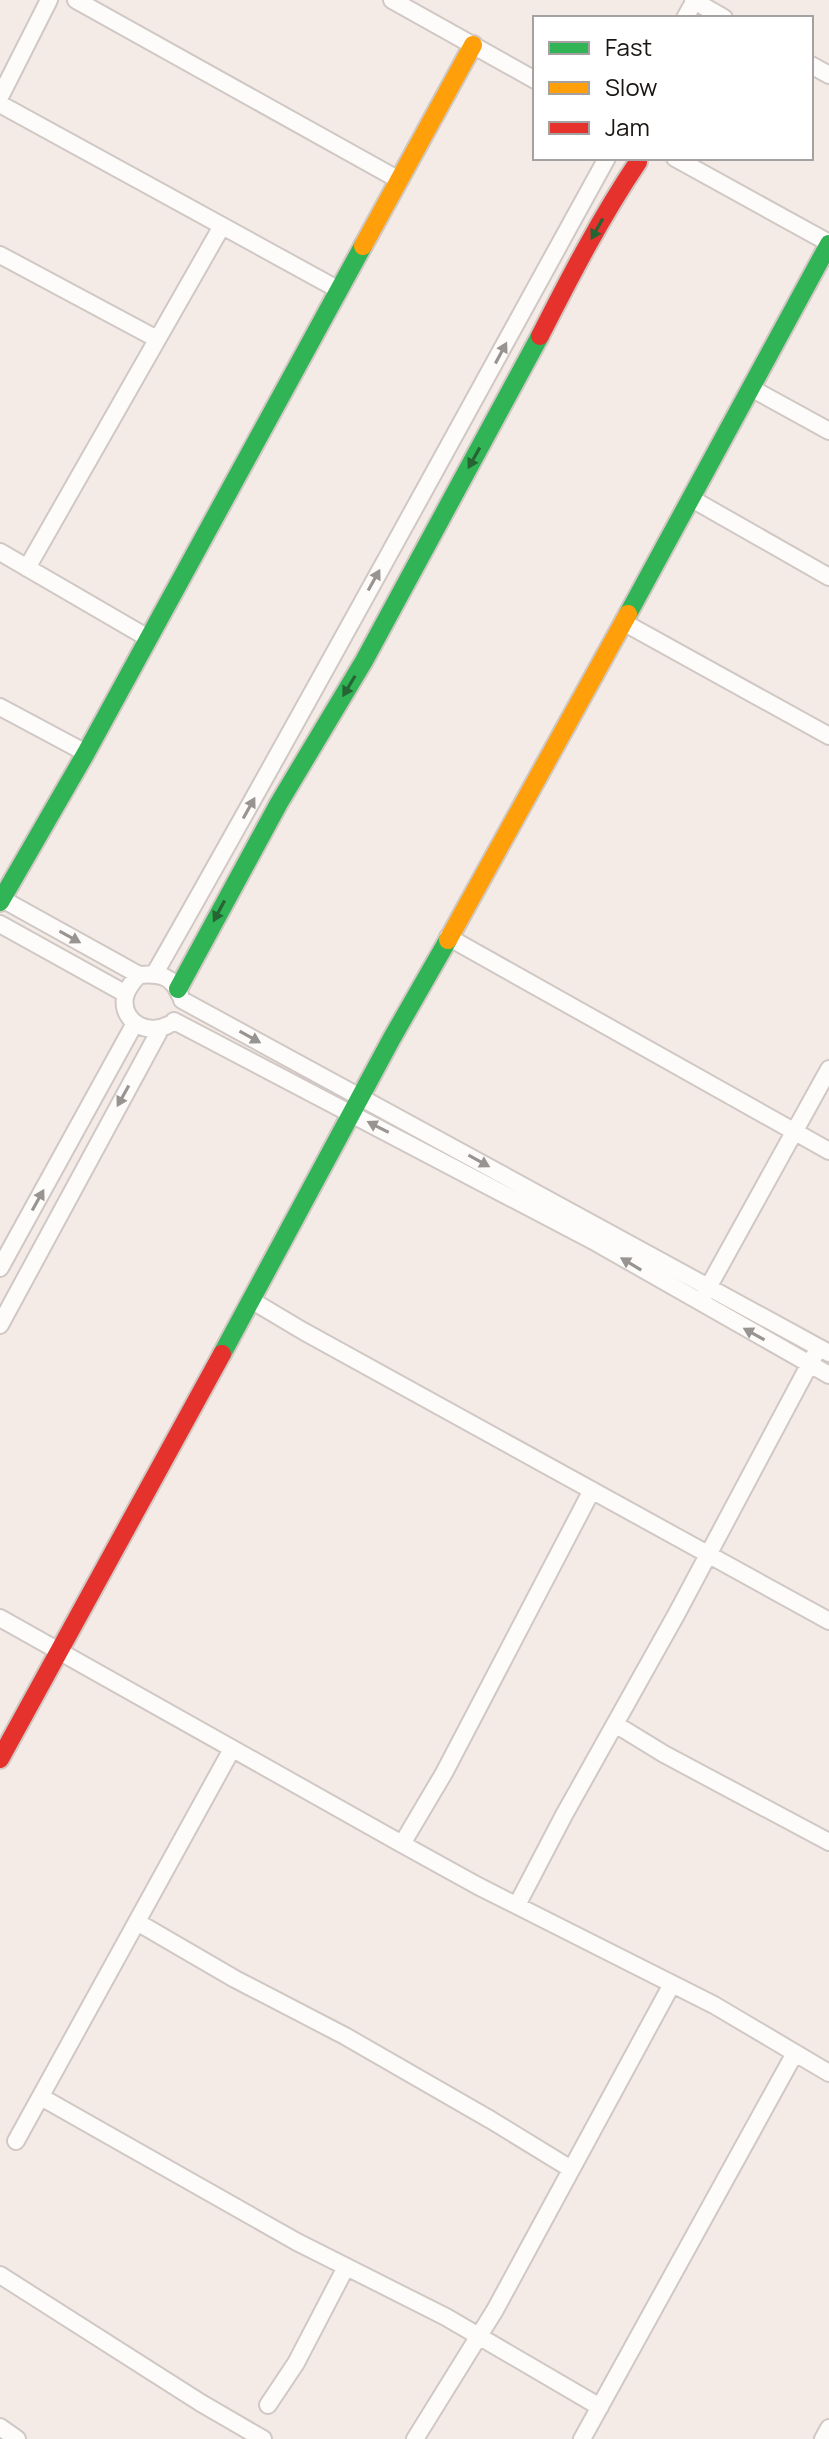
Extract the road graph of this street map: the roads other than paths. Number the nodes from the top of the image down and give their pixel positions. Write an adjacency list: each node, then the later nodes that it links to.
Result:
1 (49, 0): 8 (street)
2 (76, 0): 13 (street)
3 (392, 0): 6 (street)
4 (694, 0): 5 (street)
5 (718, 12)
6 (473, 45): 7 (street); 13 (street)
7 (533, 79)
8 (0, 97)
9 (0, 104): 14 (street)
10 (606, 160): 33 (street, one-way to 10)
11 (635, 160): 35 (street, one-way to 35)
12 (679, 160): 15 (street)
13 (399, 180): 17 (street)
14 (222, 226): 17 (street); 18 (street)
15 (829, 244): 19 (street)
16 (0, 255): 18 (street)
17 (339, 290): 26 (street)
18 (157, 339): 23 (street)
19 (751, 388): 20 (street); 21 (street)
20 (829, 431)
21 (692, 499): 24 (street); 25 (street)
22 (0, 552): 23 (street)
23 (27, 568): 26 (street)
24 (829, 577)
25 (623, 622): 28 (street); 32 (street)
26 (148, 638): 29 (street)
27 (0, 707): 29 (street)
28 (829, 736)
29 (86, 753): 30 (street)
30 (1, 900): 33 (street, one-way to 33)
31 (0, 924): 34 (street)
32 (448, 937): 39 (street); 40 (street)
33 (147, 974): 34 (street); 35 (street)
34 (126, 994): 36 (street)
35 (180, 994): 37 (street); 39 (street, one-way to 39)
36 (135, 1023): 37 (street); 42 (street, one-way to 36)
37 (168, 1025): 39 (street); 46 (street, one-way to 46)
38 (829, 1069): 40 (street)
39 (356, 1105): 43 (street, one-way to 43); 44 (street); 45 (street, one-way to 39)
40 (794, 1131): 41 (street); 43 (street)
41 (829, 1151)
42 (0, 1268)
43 (709, 1287): 45 (street); 47 (street)
44 (251, 1300): 50 (street); 54 (street)
45 (699, 1303): 48 (street, one-way to 45)
46 (0, 1325)
47 (824, 1350): 48 (street)
48 (809, 1365): 49 (street); 51 (street)
49 (829, 1375)
50 (592, 1490): 51 (street); 59 (street)
51 (708, 1555): 53 (street); 55 (street)
52 (0, 1618): 54 (street)
53 (829, 1621)
54 (58, 1651): 56 (street); 57 (street)
55 (615, 1724): 58 (street); 60 (street)
56 (232, 1749): 59 (street); 61 (street)
57 (0, 1759)
58 (829, 1842)
59 (402, 1844): 60 (street)
60 (517, 1905): 62 (street)
61 (137, 1922): 65 (street); 67 (street)
62 (672, 1984): 63 (street); 67 (street)
63 (795, 2053): 64 (street); 72 (street)
64 (829, 2073)
65 (41, 2097): 66 (street); 68 (street)
66 (16, 2141)
67 (571, 2169): 70 (street)
68 (346, 2267): 70 (street); 71 (street)
69 (2, 2282): 76 (street)
70 (478, 2336): 72 (street); 77 (street)
71 (268, 2405)
72 (600, 2407): 78 (street)
73 (0, 2427): 75 (street)
74 (829, 2428): 79 (street)
75 (17, 2439)
76 (263, 2439)
77 (415, 2439)
78 (582, 2439)
79 (823, 2439)

